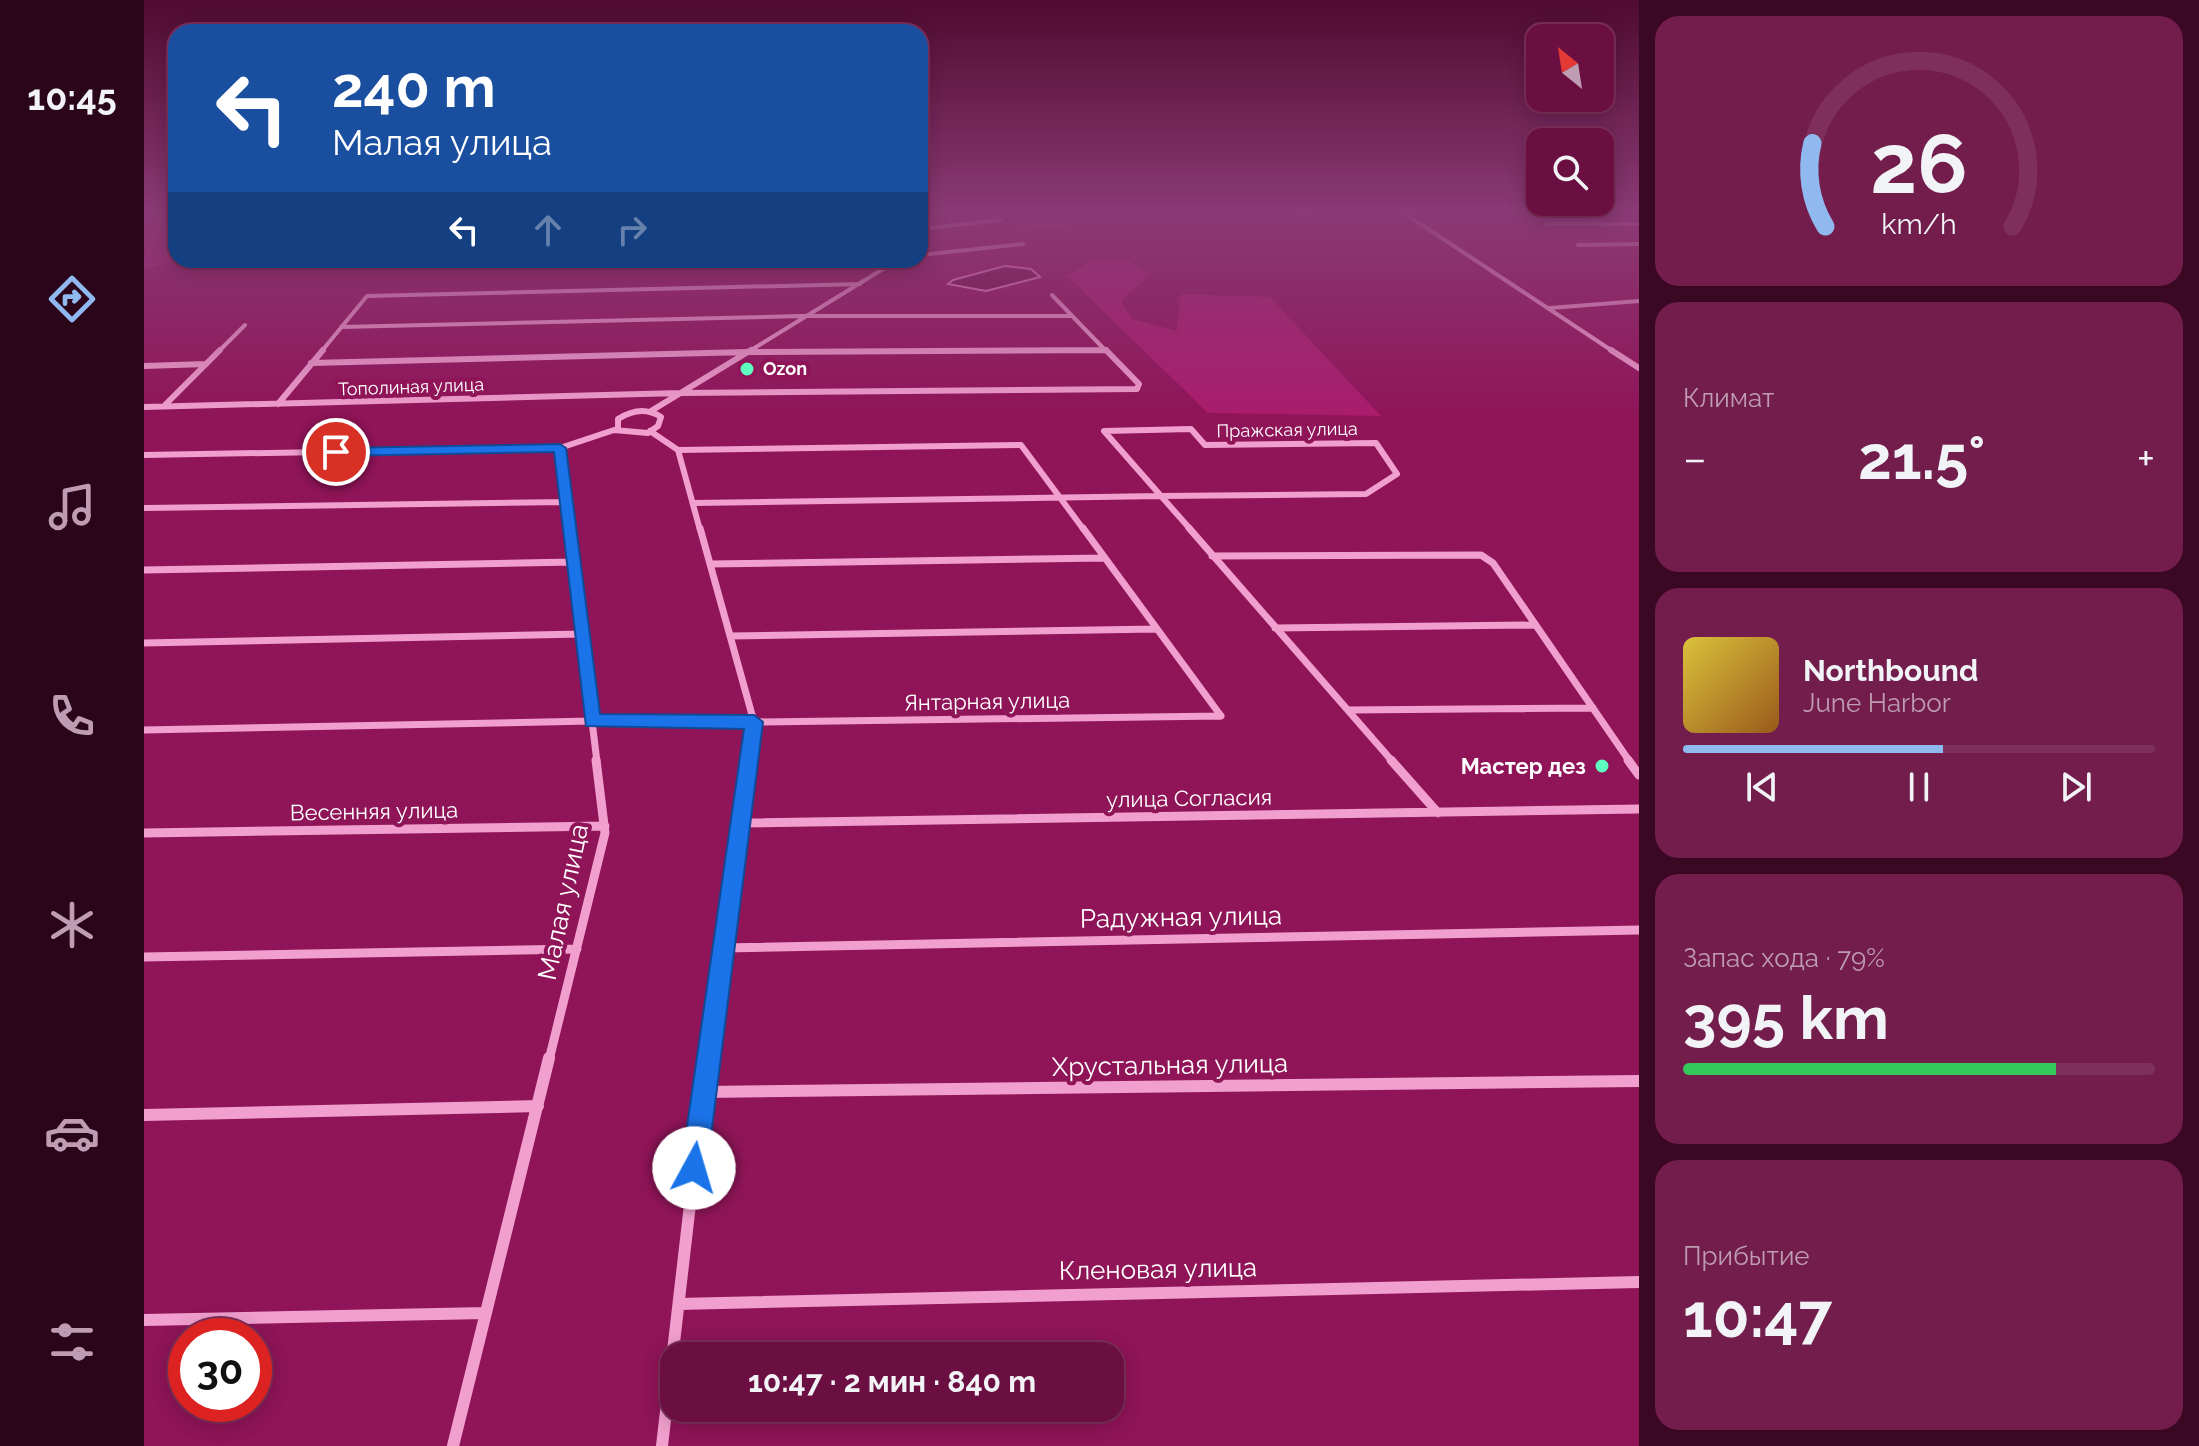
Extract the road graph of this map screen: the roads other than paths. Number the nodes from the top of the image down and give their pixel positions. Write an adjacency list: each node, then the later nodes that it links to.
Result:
1 (865, 280): 3 (street)
2 (1507, 280): 6 (street)
3 (860, 284): 8 (street); 10 (street)
4 (1052, 295): 7 (street)
5 (1639, 301): 6 (street)
6 (1549, 308): 16 (street)
7 (1071, 316): 8 (street); 11 (street)
8 (806, 317): 10 (street); 12 (street)
9 (245, 325): 14 (street)
10 (341, 327): 13 (street)
11 (1106, 350): 12 (street); 17 (street, Тополиная улица)
12 (747, 352): 13 (street); 17 (street)
13 (311, 363): 18 (street)
14 (206, 364): 15 (street); 20 (street)
15 (144, 366)
16 (1639, 368)
17 (680, 393): 18 (street, Тополиная улица); 21 (street)
18 (278, 404): 20 (street, Тополиная улица)
19 (144, 407): 20 (street, Тополиная улица)
20 (164, 407)
21 (651, 411): 22 (street); 23 (street)
22 (618, 429): 23 (street); 24 (street)
23 (650, 431): 25 (street)
24 (560, 448): 26 (street); 29 (street, Малая улица)
25 (678, 450): 28 (street); 30 (street)
26 (144, 455)
27 (1159, 496): 27 (street, Пражская улица); 28 (street, Пражская улица); 32 (street, Пражская улица)
28 (1059, 497): 30 (street, Пражская улица); 33 (street)
29 (566, 502): 31 (street); 34 (street, Малая улица)
30 (693, 503): 35 (street)
31 (144, 508)
32 (1212, 556): 37 (street); 38 (street, Пражская улица)
33 (1104, 558): 35 (street); 39 (street)
34 (573, 562): 36 (street); 40 (street, Малая улица)
35 (710, 564): 41 (street)
36 (144, 570)
37 (1535, 625): 38 (street); 43 (street)
38 (1275, 628): 44 (street, Пражская улица)
39 (1157, 629): 41 (street); 46 (street, Янтарная улица)
40 (582, 634): 42 (street); 45 (street, Малая улица)
41 (730, 636): 46 (street)
42 (144, 643)
43 (1593, 708): 44 (street); 48 (street)
44 (1348, 710): 50 (street, Пражская улица)
45 (592, 721): 46 (street); 47 (street); 52 (street, Малая улица)
46 (754, 722): 51 (street)
47 (144, 730)
48 (1639, 775)
49 (1639, 809): 50 (street, улица Согласия)
50 (1438, 813): 51 (street, улица Согласия)
51 (740, 823): 55 (street)
52 (605, 826): 53 (street, Весенняя улица); 56 (street, Малая улица)
53 (144, 833)
54 (1639, 930): 55 (street, Радужная улица)
55 (723, 948): 59 (street)
56 (577, 949): 57 (street); 60 (street, Малая улица)
57 (144, 957)
58 (1638, 1083): 59 (street, Хрустальная улица)
59 (702, 1092): 63 (street)
60 (538, 1106): 61 (street); 64 (street, Малая улица)
61 (144, 1115)
62 (1639, 1282): 63 (street, Кленовая улица)
63 (679, 1304): 67 (street)
64 (486, 1313): 65 (street); 66 (street, Малая улица)
65 (144, 1320)
66 (453, 1446)
67 (662, 1446)

